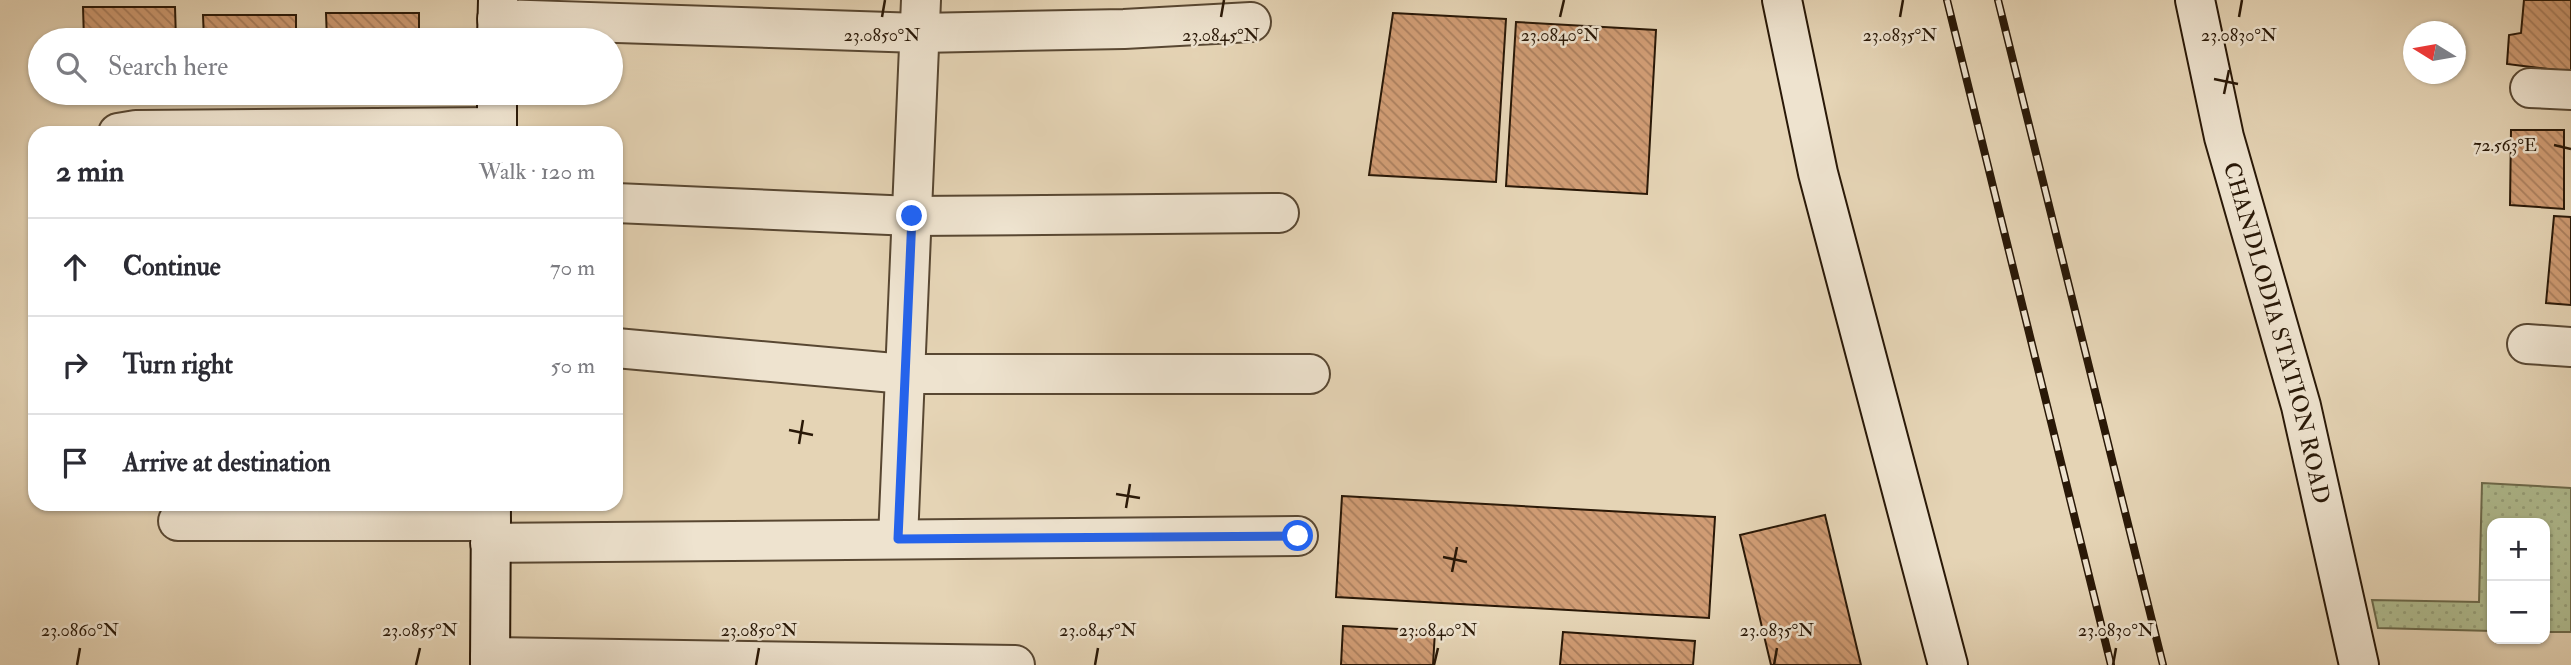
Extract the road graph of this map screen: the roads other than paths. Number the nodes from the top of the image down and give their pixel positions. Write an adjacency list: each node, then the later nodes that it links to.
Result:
1 (1782, 0): 24 (street)
2 (2195, 0): 25 (street, CHANDLODIA STATION ROAD)
3 (920, 17): 4 (street); 5 (street); 12 (street)
4 (497, 20)
5 (1251, 22)
6 (2530, 88): 7 (street)
7 (2571, 90)
8 (497, 118): 9 (street)
9 (256, 126)
10 (623, 203): 12 (street)
11 (1279, 213): 12 (street)
12 (912, 216): 16 (street)
13 (2528, 344): 14 (street)
14 (2571, 347)
15 (623, 349): 16 (street)
16 (905, 374): 17 (street); 21 (street)
17 (1310, 374)
18 (178, 521): 19 (street)
19 (491, 523): 21 (street); 22 (street)
20 (1298, 536): 21 (street)
21 (898, 539)
22 (490, 661): 23 (street)
23 (1015, 665)
24 (1948, 665)
25 (2359, 665)

